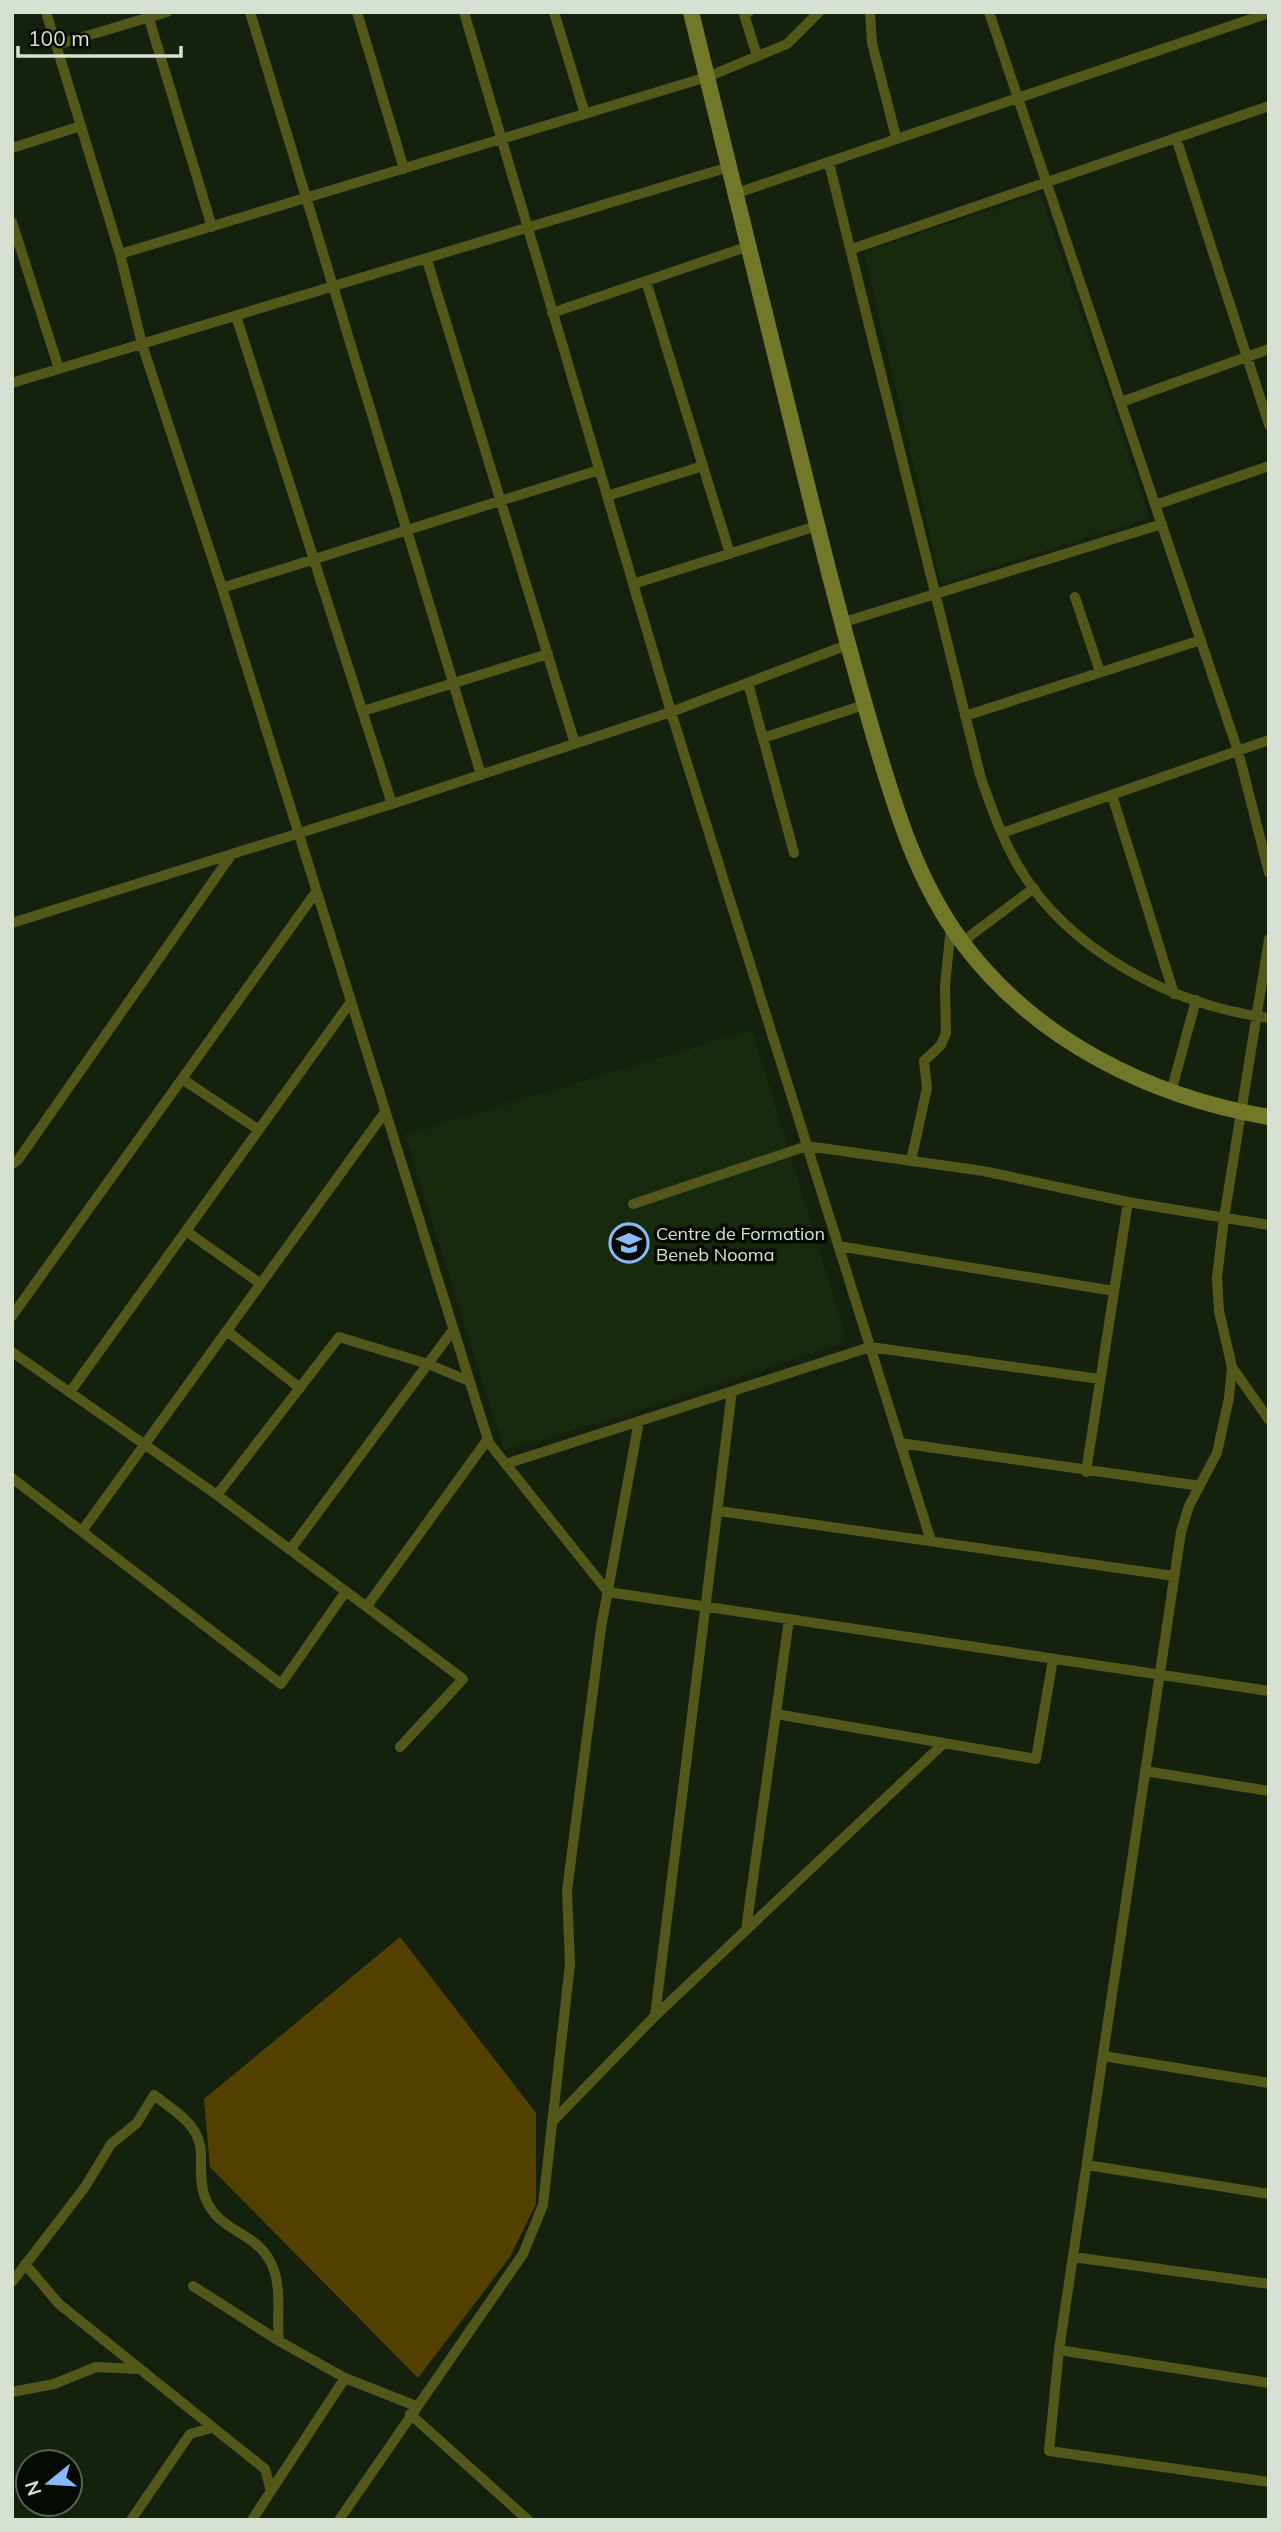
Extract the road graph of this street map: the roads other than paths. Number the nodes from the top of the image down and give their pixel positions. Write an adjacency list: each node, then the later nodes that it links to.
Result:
1 (46, 12): 14 (street)
2 (167, 12): 13 (street)
3 (250, 12): 30 (street)
4 (357, 12): 27 (street)
5 (464, 12): 23 (street)
6 (554, 12): 19 (street)
7 (691, 12): 16 (street)
8 (749, 12): 15 (street)
9 (819, 12): 15 (street)
10 (870, 12): 21 (street)
11 (989, 12): 17 (street)
12 (1269, 13): 17 (street)
13 (148, 15): 14 (street); 32 (street)
14 (56, 45): 20 (street)
15 (757, 56): 16 (street)
16 (707, 77): 19 (street); 26 (street)
17 (1017, 99): 21 (street); 28 (street)
18 (1269, 106): 22 (street)
19 (585, 114): 23 (street)
20 (81, 126): 24 (street); 36 (street)
21 (896, 137): 25 (street)
22 (1176, 138): 28 (street); 44 (street)
23 (501, 139): 27 (street); 33 (street)
24 (12, 148)
25 (829, 163): 29 (street); 35 (street)
26 (729, 167): 29 (street); 33 (street)
27 (404, 169): 30 (street)
28 (1046, 182): 35 (street); 47 (street)
29 (737, 194): 34 (street)
30 (306, 198): 32 (street); 39 (street)
31 (12, 222): 45 (street)
32 (212, 227): 36 (street)
33 (526, 230): 37 (street); 40 (street)
34 (749, 246): 38 (street); 56 (street)
35 (852, 249): 62 (street)
36 (120, 254): 42 (street)
37 (427, 260): 39 (street); 53 (street)
38 (646, 281): 40 (street); 49 (street)
39 (332, 289): 41 (street); 57 (street)
40 (552, 313): 51 (street)
41 (236, 316): 42 (street); 59 (street)
42 (142, 344): 45 (street); 61 (street)
43 (1269, 349): 44 (street)
44 (1247, 357): 47 (street); 48 (street)
45 (59, 369): 46 (street)
46 (12, 383)
47 (1121, 401): 54 (street)
48 (1269, 425)
49 (703, 466): 52 (street); 58 (street)
50 (1269, 466): 54 (street)
51 (599, 470): 52 (street); 53 (street)
52 (607, 496): 60 (street)
53 (501, 500): 57 (street); 67 (street)
54 (1155, 505): 55 (street)
55 (1162, 524): 62 (street); 65 (street)
56 (817, 526): 58 (street); 64 (street)
57 (407, 530): 59 (street); 69 (street)
58 (730, 554): 60 (street)
59 (316, 558): 61 (street); 72 (street)
60 (633, 584): 73 (street)
61 (222, 588): 82 (street)
62 (936, 594): 64 (street); 74 (street)
63 (1075, 597): 68 (street)
64 (841, 623): 66 (street)
65 (1201, 640): 68 (street); 78 (street)
66 (846, 645): 70 (street); 71 (street)
67 (548, 654): 69 (street); 77 (street)
68 (1100, 672): 74 (street)
69 (453, 683): 72 (street); 79 (street)
70 (748, 683): 73 (street); 75 (street)
71 (864, 705): 75 (street); 91 (street)
72 (363, 710): 81 (street)
73 (671, 712): 77 (street); 105 (street)
74 (965, 716): 83 (street)
75 (763, 738): 85 (street)
76 (1269, 740): 78 (street)
77 (575, 744): 79 (street)
78 (1238, 751): 80 (street); 84 (street)
79 (481, 775): 81 (street)
80 (1112, 795): 83 (street); 94 (street)
81 (392, 804): 82 (street)
82 (297, 834): 86 (street); 89 (street)
83 (1002, 834): 88 (street)
84 (1265, 836): 87 (street)
85 (794, 853)
86 (232, 854): 90 (street); 106 (street)
87 (1269, 873)
88 (1034, 888): 93 (street); 94 (street)
89 (316, 892): 96 (street); 99 (street)
90 (12, 923)
91 (951, 926): 93 (street); 107 (street)
92 (1269, 939): 97 (street)
93 (962, 942): 100 (street)
94 (1174, 994): 95 (street)
95 (1196, 1000): 97 (street); 100 (street)
96 (350, 1003): 101 (street); 104 (street)
97 (1256, 1016): 98 (street); 102 (street)
98 (1269, 1018)
99 (182, 1079): 104 (street); 116 (street)
100 (1171, 1092): 102 (street)
101 (385, 1112): 114 (street); 117 (street)
102 (1241, 1112): 103 (street); 110 (street)
103 (1269, 1117)
104 (259, 1130): 112 (street)
105 (807, 1146): 107 (street); 109 (street); 113 (street)
106 (14, 1161)
107 (911, 1161): 108 (street)
108 (1128, 1202): 110 (street); 115 (street)
109 (633, 1204)
110 (1224, 1218): 111 (street); 122 (street)
111 (1269, 1225)
112 (186, 1231): 114 (street); 127 (street)
113 (838, 1246): 115 (street); 119 (street)
114 (261, 1284): 118 (street)
115 (1114, 1292): 123 (street)
116 (12, 1316)
117 (453, 1330): 121 (street); 124 (street)
118 (227, 1331): 125 (street); 132 (street)
119 (870, 1347): 123 (street); 126 (street); 131 (street)
120 (12, 1352): 127 (street)
121 (428, 1364): 124 (street); 125 (street); 141 (street)
122 (1232, 1367): 128 (street); 136 (street)
123 (1100, 1379): 134 (street)
124 (469, 1381): 130 (street)
125 (300, 1388): 137 (street)
126 (732, 1391): 129 (street); 138 (street)
127 (70, 1392): 132 (street)
128 (1269, 1420)
129 (639, 1421): 133 (street); 144 (street)
130 (488, 1439): 133 (street); 145 (street)
131 (900, 1443): 134 (street); 140 (street)
132 (145, 1444): 137 (street); 139 (street)
133 (506, 1464): 144 (street)
134 (1086, 1472): 136 (street)
135 (12, 1478): 139 (street)
136 (1200, 1486): 142 (street)
137 (217, 1495): 141 (street)
138 (719, 1511): 140 (street); 146 (street)
139 (82, 1531): 143 (street)
140 (931, 1541): 142 (street)
141 (290, 1550): 143 (street)
142 (1174, 1576): 149 (street)
143 (346, 1591): 145 (street)
144 (608, 1592): 146 (street); 160 (street)
145 (367, 1606): 153 (street)
146 (707, 1607): 147 (street); 157 (street)
147 (789, 1619): 148 (street); 151 (street)
148 (1053, 1659): 149 (street); 152 (street)
149 (1160, 1675): 150 (street); 154 (street)
150 (1269, 1691)
151 (776, 1714): 152 (street); 156 (street)
152 (944, 1744): 156 (street)
153 (400, 1747)
154 (1145, 1771): 155 (street); 158 (street)
155 (1269, 1791)
156 (747, 1930): 157 (street)
157 (655, 2016): 160 (street)
158 (1103, 2056): 159 (street); 161 (street)
159 (1269, 2083)
160 (552, 2122): 174 (street)
161 (1087, 2165): 162 (street); 163 (street)
162 (1269, 2194)
163 (1073, 2257): 166 (street); 169 (street)
164 (25, 2264): 165 (street); 168 (street); 170 (street)
165 (12, 2282)
166 (1269, 2284)
167 (193, 2286): 168 (street)
168 (279, 2341): 171 (street)
169 (1059, 2350): 172 (street); 176 (street)
170 (138, 2369): 173 (street); 175 (street)
171 (345, 2378): 174 (street); 177 (street)
172 (1269, 2383)
173 (12, 2392)
174 (413, 2410): 180 (street); 181 (street)
175 (211, 2428): 177 (street); 178 (street)
176 (1269, 2482)
177 (271, 2491): 179 (street)
178 (131, 2520)
179 (252, 2520)
180 (339, 2520)
181 (528, 2520)

